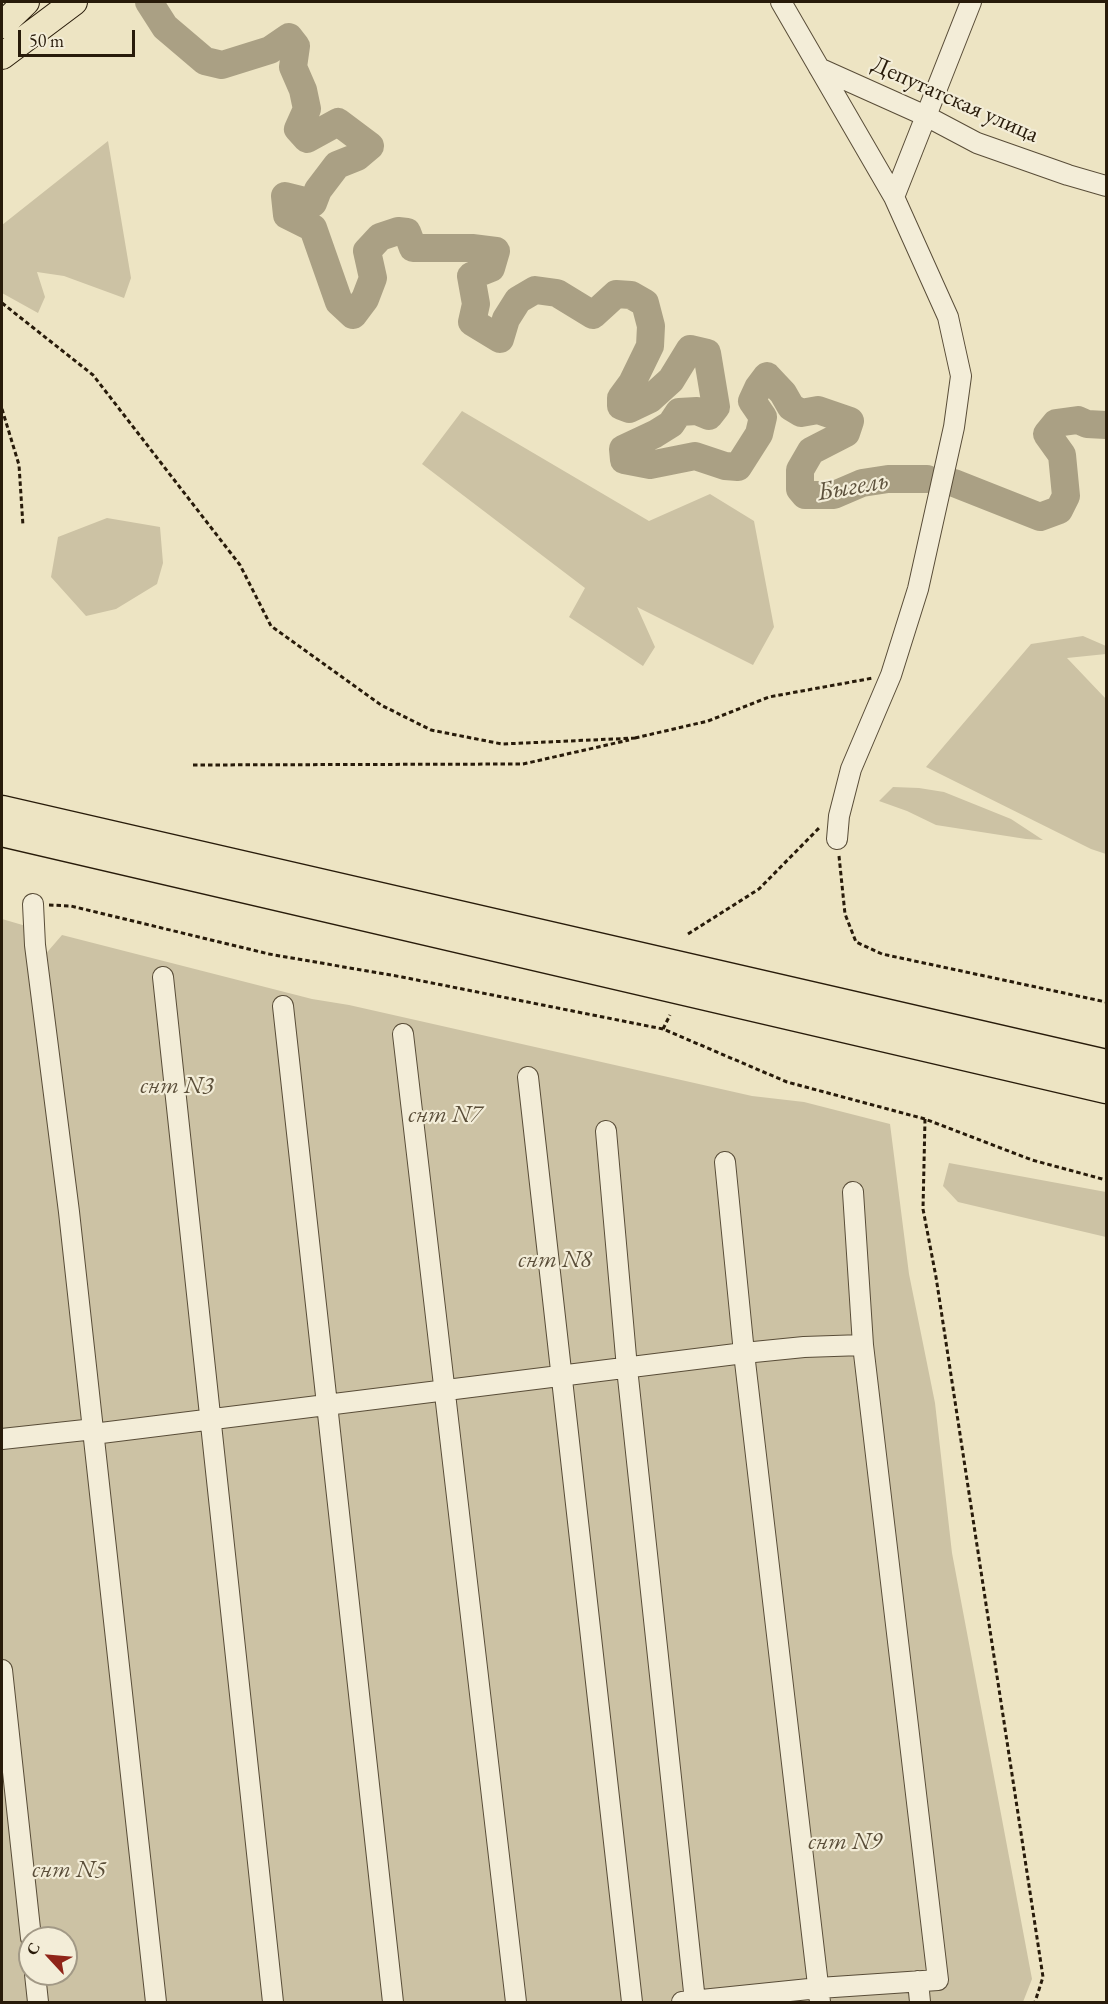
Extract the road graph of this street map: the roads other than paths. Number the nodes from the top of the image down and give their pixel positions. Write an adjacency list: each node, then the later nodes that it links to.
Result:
1 (26, 2): 5 (main road)
2 (74, 2): 6 (main road)
3 (780, 2): 7 (street)
4 (971, 2): 8 (street)
5 (3, 23)
6 (2, 56)
7 (819, 68): 8 (street, Депутатская улица); 10 (street)
8 (926, 116): 9 (street, Депутатская улица); 10 (street)
9 (1107, 186)
10 (894, 196): 13 (street)
11 (2, 810): 19 (highway)
12 (2, 832): 21 (highway)
13 (837, 839)
14 (33, 904): 32 (street)
15 (22, 929): 32 (street)
16 (163, 977): 31 (street)
17 (283, 1006): 30 (street)
18 (403, 1034): 29 (street)
19 (1107, 1064)
20 (528, 1077): 28 (street)
21 (1107, 1089)
22 (606, 1131): 27 (street)
23 (725, 1162): 26 (street)
24 (853, 1192): 25 (street)
25 (863, 1345): 26 (street); 36 (street)
26 (744, 1353): 27 (street); 38 (street)
27 (627, 1368): 28 (street); 46 (street)
28 (561, 1376): 29 (street); 45 (street)
29 (443, 1390): 30 (street); 44 (street)
30 (327, 1404): 31 (street); 43 (street)
31 (210, 1419): 32 (street); 42 (street)
32 (89, 1432): 33 (street); 40 (street); 41 (street)
33 (2, 1439)
34 (2, 1670): 35 (street)
35 (30, 1926)
36 (918, 1981): 38 (street); 47 (street)
37 (36, 1986): 39 (street)
38 (820, 1995): 46 (street)
39 (38, 2002)
40 (147, 2002)
41 (156, 2002)
42 (273, 2002)
43 (393, 2002)
44 (516, 2002)
45 (632, 2002)
46 (688, 2002)
47 (920, 2002)

